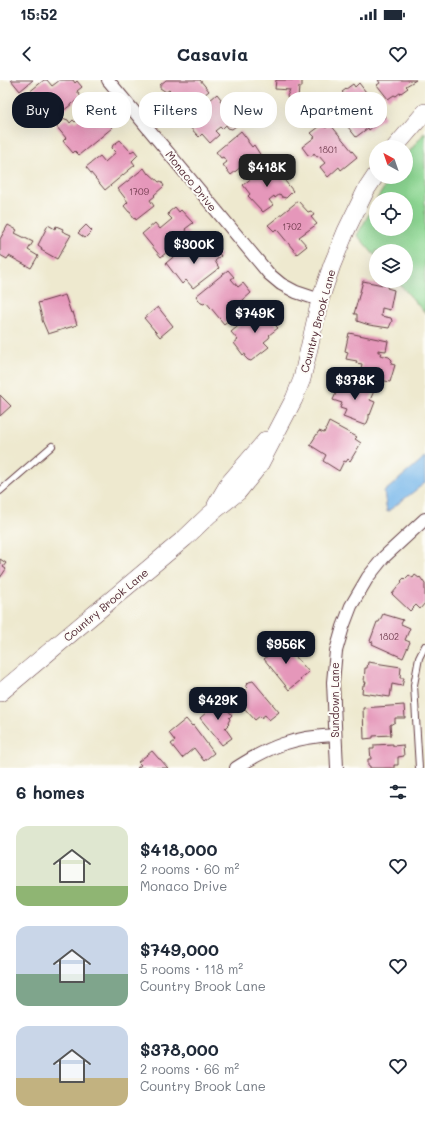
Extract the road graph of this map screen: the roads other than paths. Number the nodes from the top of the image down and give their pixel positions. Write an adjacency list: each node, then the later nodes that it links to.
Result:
1 (108, 80): 5 (street, Monaco Drive)
2 (425, 112): 3 (street)
3 (401, 140)
4 (370, 184): 5 (street, Country Brook Lane)
5 (320, 300): 10 (street, Country Brook Lane)
6 (52, 446): 7 (lane)
7 (0, 491)
8 (425, 519): 11 (street, Sundown Lane)
9 (425, 646): 14 (lane)
10 (2, 687)
11 (335, 735): 12 (street); 13 (street, Sundown Lane)
12 (238, 767)
13 (337, 768)
14 (419, 768)

